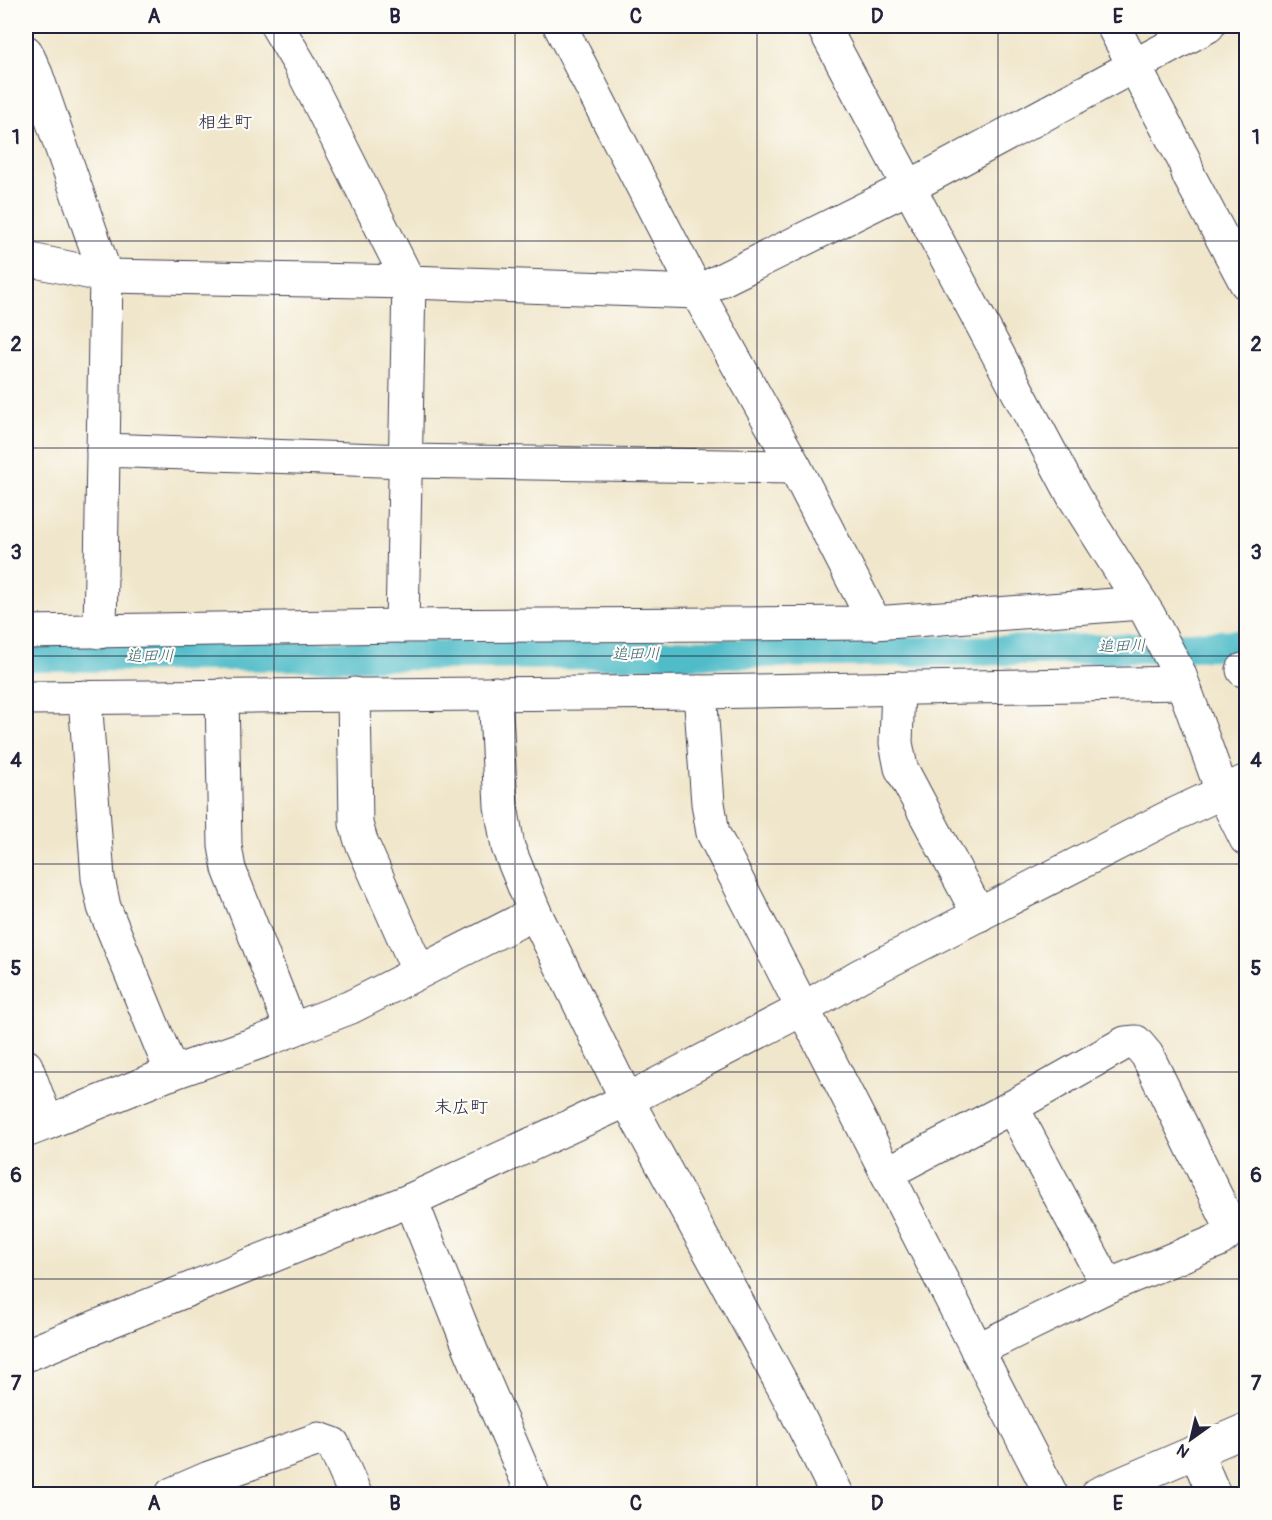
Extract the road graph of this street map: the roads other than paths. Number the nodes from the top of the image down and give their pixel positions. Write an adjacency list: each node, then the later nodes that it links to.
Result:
1 (277, 26): 11 (street)
2 (560, 26): 13 (street)
3 (824, 26): 8 (street)
4 (1113, 26): 7 (street)
5 (1208, 26): 7 (street)
6 (26, 52): 10 (street)
7 (1134, 65): 8 (street); 12 (street)
8 (909, 187): 13 (street); 17 (street)
9 (26, 260): 10 (street)
10 (106, 276): 11 (street); 14 (street)
11 (409, 282): 13 (street); 15 (street)
12 (1246, 283)
13 (697, 292): 16 (street)
14 (103, 450): 15 (street); 21 (street)
15 (406, 461): 16 (street); 19 (street)
16 (795, 467): 18 (street)
17 (1145, 609): 18 (street); 22 (street)
18 (875, 623): 19 (street)
19 (402, 626): 21 (street)
20 (26, 632): 21 (street)
21 (100, 632)
22 (1180, 678): 23 (street); 30 (street)
23 (898, 688): 24 (street); 33 (street)
24 (700, 692): 25 (street); 35 (street)
25 (495, 693): 26 (street); 32 (street)
26 (354, 694): 27 (street); 34 (street)
27 (222, 695): 28 (street); 36 (street)
28 (86, 697): 29 (street); 38 (street)
29 (26, 698)
30 (1234, 786): 31 (street); 33 (street)
31 (1246, 839)
32 (535, 914): 34 (street); 39 (street)
33 (979, 915): 35 (street)
34 (419, 972): 36 (street)
35 (803, 1009): 39 (street); 42 (street)
36 (292, 1030): 38 (street)
37 (26, 1066): 41 (street)
38 (172, 1073): 41 (street)
39 (627, 1100): 43 (street); 52 (street)
40 (1012, 1107): 42 (street); 44 (street); 44 (street)
41 (36, 1127)
42 (887, 1173): 45 (street)
43 (411, 1200): 46 (street); 51 (street)
44 (1108, 1286): 45 (street)
45 (977, 1350): 53 (street)
46 (26, 1355)
47 (1246, 1430): 48 (street)
48 (1196, 1452): 54 (street); 55 (street)
49 (172, 1494): 50 (street)
50 (355, 1494)
51 (533, 1494)
52 (837, 1494)
53 (1051, 1494)
54 (1098, 1494)
55 (1214, 1494)

